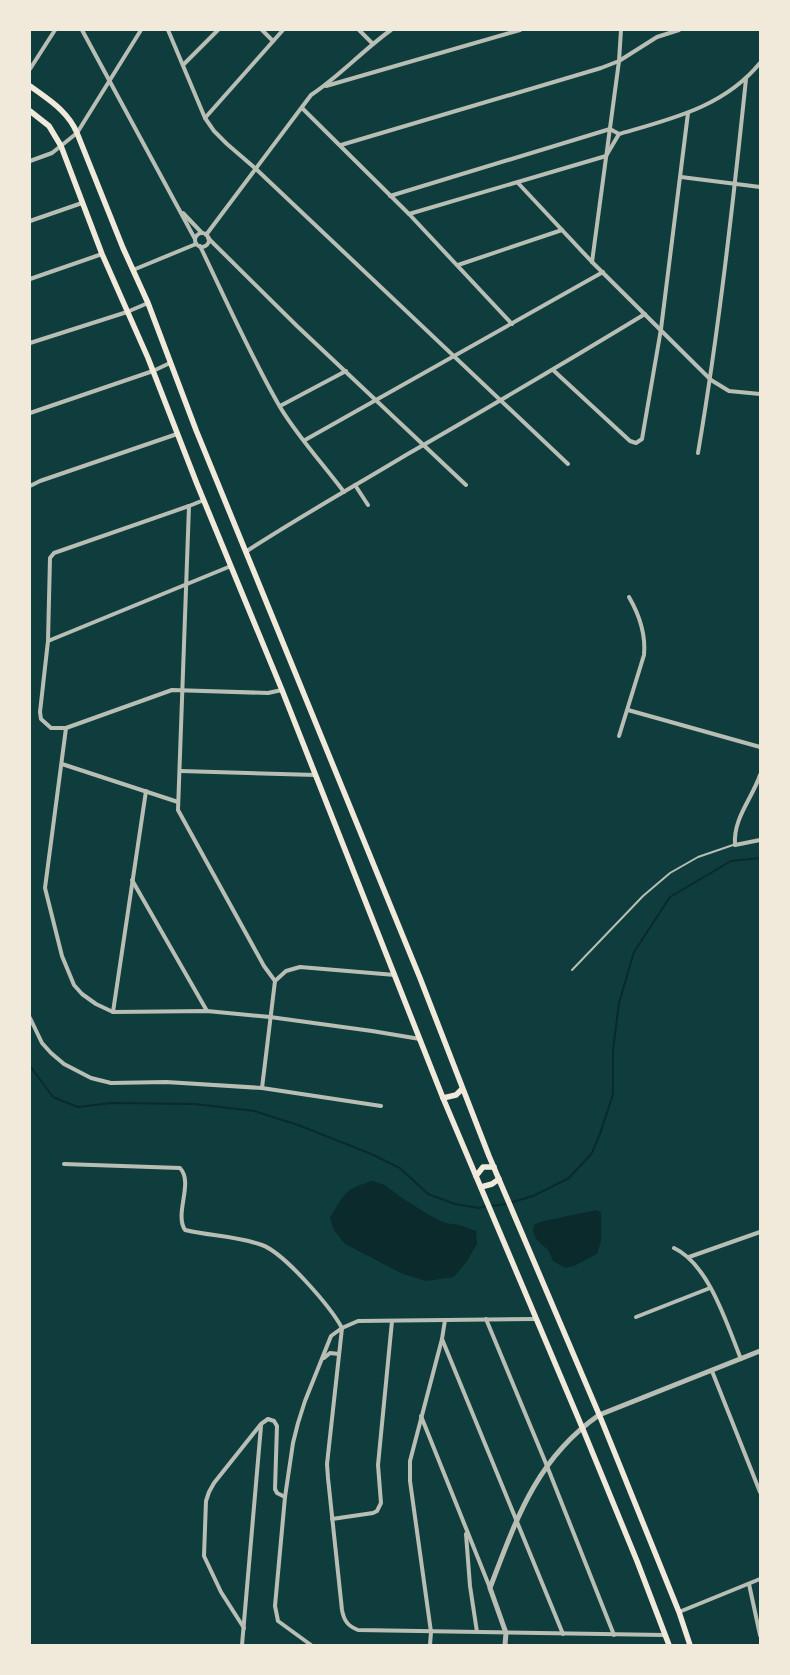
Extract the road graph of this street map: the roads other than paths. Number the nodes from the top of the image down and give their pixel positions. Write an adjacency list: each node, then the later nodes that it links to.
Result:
1 (55, 30): 18 (street)
2 (82, 30): 20 (street)
3 (141, 30): 20 (street)
4 (168, 30): 17 (street)
5 (218, 30): 17 (street)
6 (262, 30): 13 (street)
7 (283, 30): 13 (street)
8 (359, 30): 14 (street)
9 (391, 30): 14 (street)
10 (520, 30): 22 (street)
11 (621, 30): 15 (street)
12 (679, 30): 15 (street)
13 (272, 41): 26 (street)
14 (372, 43): 22 (street)
15 (619, 61): 27 (street); 30 (street)
16 (760, 63): 19 (street)
17 (184, 64): 26 (street)
18 (30, 69)
19 (746, 78): 25 (street); 37 (street)
20 (109, 81): 28 (street); 41 (street)
21 (30, 86): 28 (main road)
22 (325, 86): 23 (street)
23 (302, 108): 30 (street); 34 (street)
24 (30, 111): 31 (main road)
25 (688, 113): 29 (street); 35 (street)
26 (205, 118): 34 (street)
27 (610, 129): 29 (street); 32 (street); 39 (street)
28 (77, 133): 31 (street); 50 (main road)
29 (619, 134): 32 (street)
30 (341, 145): 39 (street)
31 (61, 146): 33 (street); 40 (main road)
32 (606, 156): 36 (street); 48 (street)
33 (30, 161)
34 (256, 169): 45 (street); 59 (street)
35 (681, 177): 37 (street); 57 (street)
36 (518, 183): 42 (street); 44 (street)
37 (735, 183): 38 (street); 64 (street)
38 (760, 187)
39 (390, 196): 42 (street)
40 (82, 203): 43 (street); 47 (main road)
41 (180, 210): 45 (street); 46 (street)
42 (409, 214): 49 (street)
43 (30, 220)
44 (562, 230): 48 (street); 49 (street)
45 (206, 235): 46 (street); 46 (street); 63 (street)
46 (197, 243): 50 (street); 68 (street)
47 (102, 254): 52 (street); 54 (main road)
48 (592, 262): 51 (street)
49 (458, 265): 56 (street)
50 (134, 270): 53 (main road)
51 (603, 272): 55 (street); 56 (street)
52 (30, 278)
53 (148, 303): 54 (street); 60 (main road)
54 (127, 312): 58 (street); 62 (main road)
55 (645, 314): 57 (street); 61 (street)
56 (512, 324): 59 (street)
57 (661, 329): 61 (street); 64 (street)
58 (30, 343)
59 (453, 357): 66 (street); 67 (street)
60 (170, 363): 62 (street); 82 (main road)
61 (553, 370): 67 (street)
62 (153, 371): 69 (street); 70 (main road)
63 (346, 371): 66 (street); 68 (street)
64 (711, 380): 65 (street); 73 (street)
65 (760, 394)
66 (377, 400): 71 (street); 72 (street)
67 (500, 400): 72 (street); 74 (street)
68 (280, 406): 71 (street)
69 (30, 413)
70 (178, 434): 76 (street); 79 (main road)
71 (305, 440): 78 (street)
72 (425, 445): 75 (street); 77 (street)
73 (698, 453)
74 (568, 464)
75 (466, 485)
76 (30, 486)
77 (355, 486): 78 (street); 80 (street)
78 (344, 492): 82 (street)
79 (204, 500): 81 (street); 83 (main road)
80 (368, 505)
81 (190, 506): 84 (street); 86 (street)
82 (247, 551): 111 (main road)
83 (232, 566): 84 (street); 88 (main road)
84 (188, 585): 86 (street); 87 (street)
85 (629, 597): 89 (street)
86 (48, 641): 90 (street)
87 (184, 690): 88 (street); 90 (street); 94 (street)
88 (282, 690): 95 (main road)
89 (628, 710): 91 (street); 92 (street)
90 (66, 728): 93 (street)
91 (619, 736)
92 (760, 747)
93 (62, 764): 97 (street); 106 (street)
94 (181, 771): 95 (street); 98 (street)
95 (316, 775): 103 (main road)
96 (760, 775): 100 (street)
97 (146, 792): 98 (street); 101 (street)
98 (178, 802): 104 (street)
99 (760, 840): 100 (street)
100 (736, 844): 102 (lane)
101 (132, 880): 105 (street); 106 (street)
102 (572, 970)
103 (395, 975): 104 (street); 109 (main road)
104 (276, 981): 107 (street)
105 (207, 1011): 106 (street); 107 (street)
106 (113, 1012)
107 (270, 1017): 109 (street); 110 (street)
108 (30, 1018): 110 (street)
109 (421, 1039): 112 (main road)
110 (262, 1088): 113 (street)
111 (462, 1089): 112 (main road); 115 (main road)
112 (443, 1098): 116 (main road)
113 (381, 1106)
114 (64, 1164): 128 (street)
115 (494, 1168): 116 (main road); 117 (main road)
116 (476, 1176): 118 (main road)
117 (499, 1179): 118 (main road); 136 (main road)
118 (481, 1187): 125 (main road)
119 (760, 1232): 121 (street)
120 (674, 1248): 121 (street)
121 (689, 1257): 122 (street)
122 (710, 1288): 123 (street); 132 (street)
123 (636, 1317)
124 (486, 1319): 125 (street); 126 (street); 139 (street)
125 (536, 1319): 138 (main road)
126 (445, 1320): 127 (street); 129 (street)
127 (392, 1321): 128 (street); 142 (street)
128 (342, 1328): 131 (street); 133 (street)
129 (442, 1339): 135 (street); 143 (street)
130 (760, 1351): 132 (street)
131 (339, 1354): 133 (street); 142 (street)
132 (741, 1359): 134 (street)
133 (320, 1362): 141 (street)
134 (712, 1371): 136 (street); 140 (street)
135 (421, 1415): 144 (street); 150 (street)
136 (599, 1415): 138 (street); 148 (main road)
137 (261, 1424): 141 (street); 149 (street); 149 (street)
138 (582, 1427): 139 (street); 155 (main road)
139 (547, 1466): 143 (street); 154 (street)
140 (760, 1492)
141 (285, 1497): 158 (street)
142 (332, 1519): 150 (street)
143 (517, 1520): 147 (street); 153 (street)
144 (466, 1529): 147 (street); 151 (street)
145 (760, 1579): 146 (street)
146 (749, 1584): 148 (street); 156 (street)
147 (490, 1588): 152 (street)
148 (679, 1612): 162 (main road)
149 (244, 1628): 157 (street)
150 (432, 1632): 151 (street); 159 (street)
151 (477, 1632): 152 (street)
152 (506, 1633): 153 (street); 160 (street)
153 (564, 1634): 154 (street)
154 (614, 1635): 155 (street)
155 (664, 1635): 161 (main road)
156 (760, 1636)
157 (242, 1645)
158 (311, 1645)
159 (430, 1645)
160 (505, 1645)
161 (668, 1645)
162 (690, 1645)

